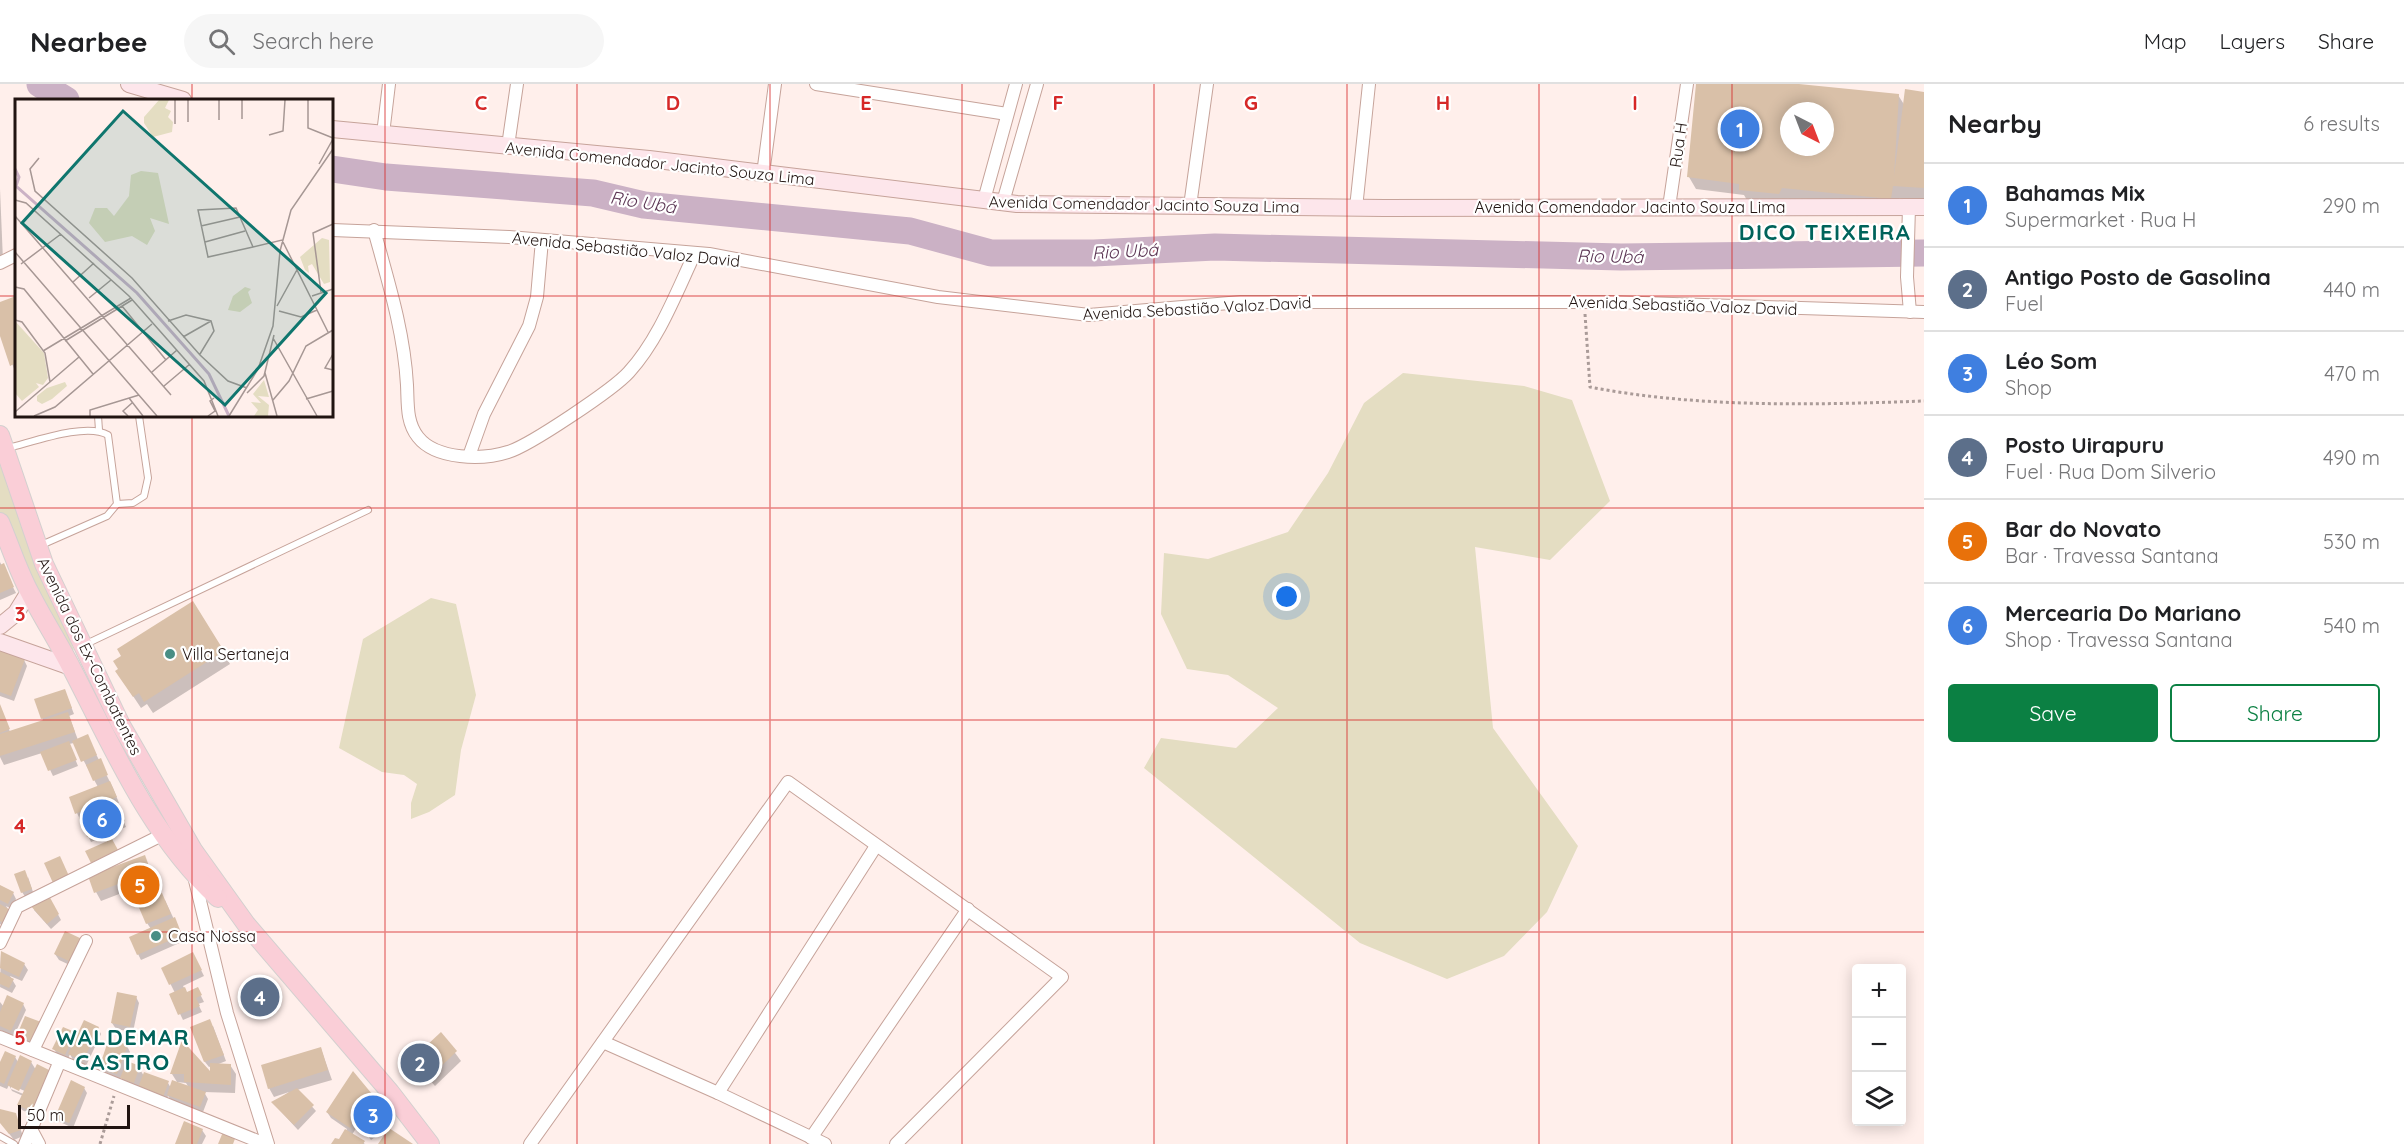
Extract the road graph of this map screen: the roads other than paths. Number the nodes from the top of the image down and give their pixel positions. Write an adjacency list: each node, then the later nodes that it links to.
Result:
1 (129, 84): 11 (street)
2 (389, 84): 14 (street)
3 (517, 84): 15 (street)
4 (775, 84): 16 (street)
5 (816, 84): 12 (street)
6 (1016, 84): 12 (street)
7 (1037, 84): 18 (street)
8 (1207, 84): 19 (street)
9 (1369, 84): 21 (street)
10 (1687, 84): 20 (street, Rua H)
11 (180, 99)
12 (1007, 114): 17 (street)
13 (333, 129): 14 (street, Avenida Comendador Jacinto Souza Lima)
14 (382, 134): 15 (street, Avenida Comendador Jacinto Souza Lima)
15 (507, 146): 16 (street, Avenida Comendador Jacinto Souza Lima)
16 (764, 174): 17 (street, Avenida Comendador Jacinto Souza Lima)
17 (984, 200): 18 (street, Avenida Comendador Jacinto Souza Lima)
18 (1002, 202): 19 (street, Avenida Comendador Jacinto Souza Lima)
19 (1190, 206): 21 (street, Avenida Comendador Jacinto Souza Lima)
20 (1669, 207): 21 (street, Avenida Comendador Jacinto Souza Lima); 22 (street, Avenida Comendador Jacinto Souza Lima)
21 (1356, 208)
22 (1913, 213): 29 (street)
23 (333, 230): 24 (street, Avenida Sebastião Valoz David)
24 (374, 230): 25 (street, Avenida Sebastião Valoz David); 35 (street)
25 (542, 240): 26 (street, Avenida Sebastião Valoz David); 35 (street)
26 (695, 253): 29 (street, Avenida Sebastião Valoz David); 35 (street)
27 (15, 255): 28 (street)
28 (0, 262)
29 (1910, 312): 30 (street, Avenida Sebastião Valoz David)
30 (1924, 312)
31 (99, 417): 33 (lane)
32 (139, 417): 36 (lane)
33 (99, 430): 34 (lane); 36 (lane)
34 (2, 442): 39 (main road, Avenida dos Ex-Combatentes)
35 (469, 456)
36 (117, 504): 39 (lane)
37 (368, 510): 43 (lane)
38 (0, 522): 40 (main road, Avenida dos Ex-Combatentes)
39 (38, 546): 43 (main road, Avenida dos Ex-Combatentes)
40 (29, 592): 41 (street); 44 (main road, Avenida dos Ex-Combatentes)
41 (0, 626)
42 (0, 642): 44 (street)
43 (83, 646): 45 (main road, Avenida dos Ex-Combatentes)
44 (71, 667): 45 (main road); 46 (main road, Avenida dos Ex-Combatentes)
45 (121, 726): 48 (main road, Avenida dos Ex-Combatentes)
46 (162, 835): 49 (main road, Avenida dos Ex-Combatentes); 53 (street)
47 (876, 846): 50 (street); 55 (street); 58 (street)
48 (193, 850): 49 (street); 51 (main road, Avenida dos Ex-Combatentes)
49 (194, 876): 51 (main road, Avenida dos Ex-Combatentes); 65 (street)
50 (968, 909): 61 (street); 69 (street)
51 (246, 924): 66 (main road, Avenida dos Ex-Combatentes)
52 (86, 941): 56 (street)
53 (0, 943)
54 (0, 1037): 56 (street)
55 (603, 1042): 58 (street); 67 (street)
56 (33, 1050): 57 (street)
57 (59, 1063): 59 (street); 65 (street)
58 (718, 1092): 61 (street)
59 (31, 1129): 63 (street); 64 (street)
60 (0, 1136): 62 (lane)
61 (811, 1138): 68 (street)
62 (14, 1144)
63 (25, 1144)
64 (39, 1144)
65 (267, 1144)
66 (430, 1144)
67 (530, 1144)
68 (825, 1144)
69 (896, 1144)

